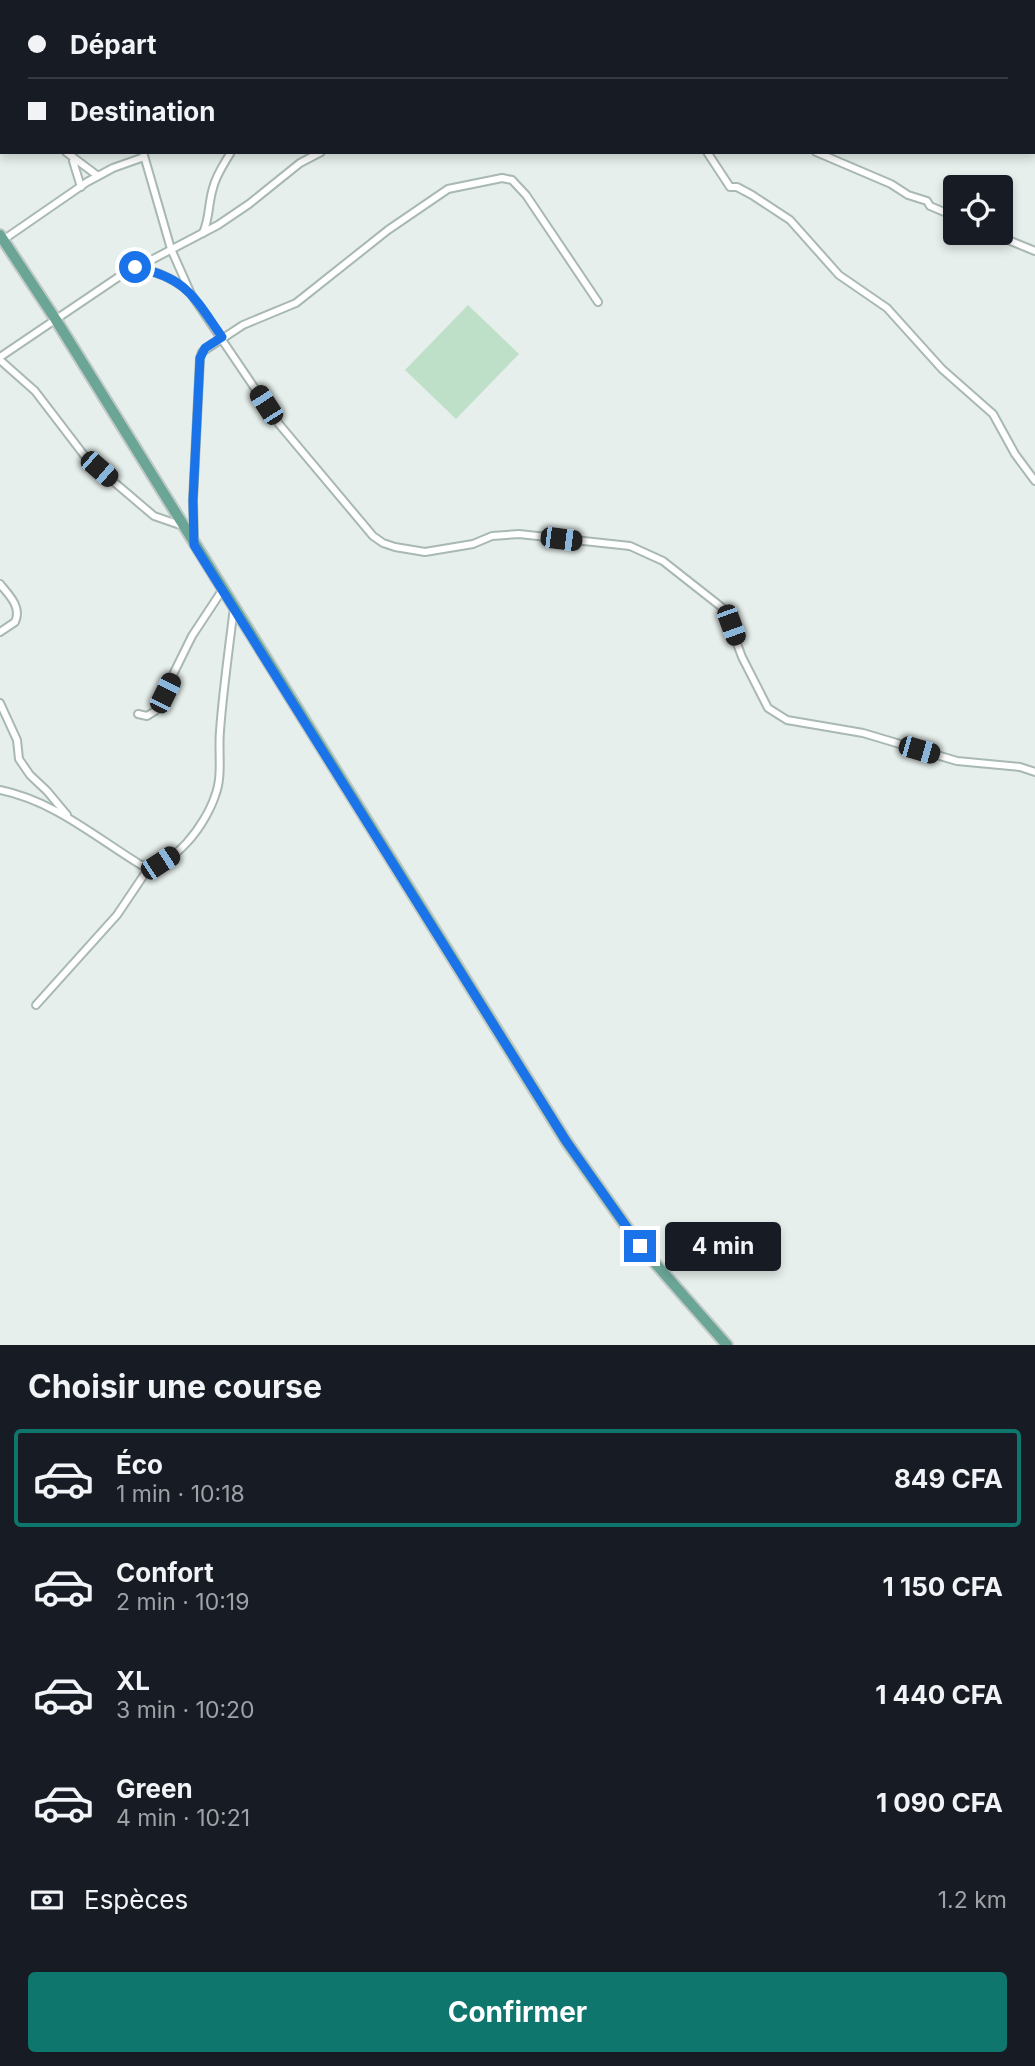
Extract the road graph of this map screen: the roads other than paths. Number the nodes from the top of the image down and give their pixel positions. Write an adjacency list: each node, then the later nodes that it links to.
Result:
1 (68, 154): 7 (street)
2 (230, 154): 11 (street)
3 (317, 154): 11 (street)
4 (708, 154): 22 (street)
5 (821, 154): 10 (street)
6 (144, 155): 8 (street); 14 (street)
7 (72, 159): 8 (street); 9 (street)
8 (98, 176): 9 (street)
9 (80, 187): 12 (street)
10 (943, 212)
11 (203, 233): 14 (street)
12 (2, 242): 19 (main road)
13 (1013, 242): 15 (street)
14 (171, 249): 16 (street); 17 (street)
15 (1035, 251)
16 (135, 267): 17 (street); 19 (street)
17 (191, 294): 20 (street)
18 (598, 302): 20 (street)
19 (56, 320): 21 (street); 23 (main road)
20 (222, 337): 24 (street); 31 (street)
21 (0, 359): 23 (street)
22 (1035, 481)
23 (183, 526): 24 (main road)
24 (194, 545): 26 (main road)
25 (0, 584): 28 (street)
26 (223, 589): 27 (main road); 30 (street)
27 (234, 607): 34 (street); 36 (main road)
28 (0, 632)
29 (0, 703): 33 (street)
30 (138, 714)
31 (1035, 772)
32 (0, 790): 33 (street)
33 (68, 817): 34 (street)
34 (150, 866): 35 (street)
35 (36, 1005)
36 (727, 1345)

